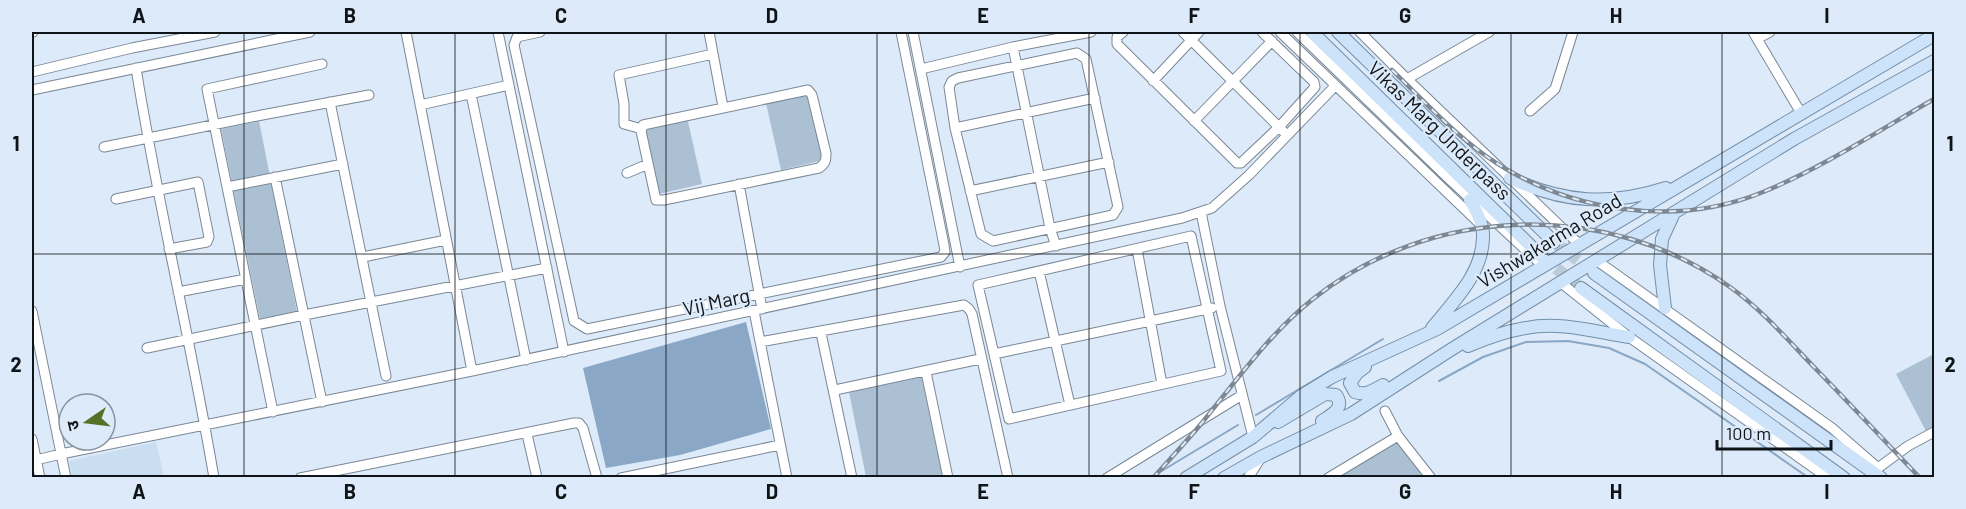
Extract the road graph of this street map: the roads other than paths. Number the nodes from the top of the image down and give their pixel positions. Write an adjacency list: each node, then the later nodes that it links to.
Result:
1 (158, 32): 27 (street)
2 (215, 32): 27 (street)
3 (310, 32): 33 (street)
4 (406, 32): 46 (street)
5 (498, 32): 39 (street)
6 (540, 32): 96 (street)
7 (709, 32): 29 (street)
8 (901, 32): 96 (street)
9 (913, 32): 34 (street)
10 (1091, 32): 28 (street)
11 (1123, 32): 37 (street)
12 (1183, 32): 25 (street)
13 (1199, 32): 25 (street)
14 (1262, 32): 26 (street)
15 (1280, 32): 40 (street)
16 (1297, 32): 72 (street)
17 (1312, 32): 85 (main road, Vikas Marg Underpass)
18 (1338, 32): 78 (main road, Vikas Marg Underpass)
19 (1360, 32): 36 (street)
20 (1489, 32): 36 (street)
21 (1573, 32): 48 (street)
22 (1770, 32): 23 (street)
23 (1755, 35): 50 (street)
24 (1935, 35): 50 (main road, Vishwakarma Road)
25 (1191, 40): 37 (street); 38 (street)
26 (1272, 41): 38 (street); 53 (street)
27 (161, 42): 35 (street)
28 (1013, 47): 32 (street); 34 (street)
29 (713, 54): 47 (street); 55 (street)
30 (1935, 61): 74 (main road, Vishwakarma Road)
31 (322, 64): 52 (street)
32 (1018, 66): 44 (street); 49 (street); 54 (street)
33 (136, 68): 41 (street); 57 (street)
34 (921, 69): 86 (street)
35 (32, 72)
36 (1407, 79): 65 (street)
37 (1153, 81): 51 (street)
38 (1233, 81): 51 (street); 53 (street)
39 (509, 85): 42 (street); 87 (street)
40 (1335, 86): 56 (street, Vij Marg); 75 (street)
41 (32, 90)
42 (471, 94): 46 (street); 90 (street)
43 (369, 95): 45 (street)
44 (1095, 98): 49 (street); 59 (street)
45 (330, 102): 52 (street); 60 (street)
46 (420, 105): 77 (street)
47 (723, 107): 55 (street); 67 (street)
48 (1530, 111)
49 (1026, 112): 54 (street); 63 (street)
50 (1801, 113): 66 (main road, Vishwakarma Road)
51 (1194, 121): 53 (street)
52 (214, 124): 57 (street); 68 (street)
53 (1279, 127): 56 (street)
54 (955, 128): 70 (street)
55 (642, 129): 61 (street)
56 (1287, 135): 73 (street, Vij Marg)
57 (147, 138): 58 (street); 69 (street)
58 (104, 147)
59 (1109, 162): 63 (street); 76 (street)
60 (343, 164): 64 (street); 83 (street)
61 (648, 164): 62 (street); 67 (street)
62 (627, 173)
63 (1039, 175): 70 (street); 76 (street)
64 (275, 177): 68 (street); 103 (street)
65 (1510, 178): 66 (main road); 79 (street)
66 (1689, 180): 79 (main road, Vishwakarma Road)
67 (739, 184): 96 (street)
68 (227, 187): 91 (street)
69 (157, 190): 71 (street); 81 (street); 81 (street)
70 (970, 191): 76 (street)
71 (116, 199)
72 (1470, 200): 75 (main road); 85 (street)
73 (1201, 212): 80 (street, Vij Marg); 98 (street)
74 (1675, 212): 84 (main road, Vishwakarma Road); 99 (main road)
75 (1480, 224): 107 (main road)
76 (1050, 228): 80 (street)
77 (446, 240): 83 (street); 93 (street)
78 (1554, 242)
79 (1580, 245): 85 (main road, Vishwakarma Road)
80 (1056, 246): 86 (street, Vij Marg)
81 (169, 249): 95 (street)
82 (1137, 249): 88 (street); 100 (street); 104 (street)
83 (363, 257): 97 (street)
84 (1596, 260): 92 (main road, Vishwakarma Road); 99 (street)
85 (1543, 262): 107 (main road, Vishwakarma Road)
86 (960, 267): 101 (street, Vij Marg)
87 (547, 268): 90 (street); 113 (street)
88 (1039, 271): 110 (street); 115 (street)
89 (1594, 273): 141 (main road)
90 (509, 276): 93 (street); 118 (street)
91 (246, 279): 95 (street); 105 (street)
92 (1560, 282): 108 (street); 114 (main road, Vishwakarma Road)
93 (455, 286): 97 (street); 119 (street)
94 (1581, 288): 160 (main road)
95 (178, 292): 109 (street)
96 (760, 293): 101 (street)
97 (372, 302): 103 (street); 122 (street)
98 (1220, 306): 100 (street); 125 (street)
99 (1665, 308): 141 (street)
100 (1207, 309): 104 (street); 123 (street)
101 (758, 310): 111 (street); 113 (street, Vij Marg)
102 (32, 311): 138 (street)
103 (304, 315): 105 (street); 126 (street)
104 (1150, 321): 110 (street); 123 (street)
105 (255, 325): 109 (street); 129 (street)
106 (821, 333): 111 (street); 117 (street); 124 (street)
107 (1428, 334): 116 (main road, Vishwakarma Road)
108 (1629, 337): 114 (main road); 159 (street)
109 (188, 338): 112 (street); 130 (street)
110 (1055, 341): 115 (street); 127 (street)
111 (760, 342): 137 (street)
112 (147, 348)
113 (564, 351): 118 (street, Vij Marg)
114 (1449, 351): 120 (main road, Vishwakarma Road)
115 (994, 354): 127 (street)
116 (1376, 358): 120 (main road); 133 (main road, Vishwakarma Road)
117 (980, 359): 121 (street); 152 (street)
118 (526, 360): 119 (street, Vij Marg)
119 (472, 371): 126 (street, Vij Marg)
120 (1418, 371): 136 (main road, Vishwakarma Road)
121 (926, 372): 124 (street); 151 (street)
122 (386, 376)
123 (1162, 384): 127 (street)
124 (835, 390): 150 (street)
125 (1242, 395): 133 (street); 153 (street)
126 (322, 402): 129 (street, Vij Marg)
127 (1070, 405)
128 (1385, 411): 134 (street)
129 (273, 412): 130 (street, Vij Marg)
130 (205, 425): 138 (street, Vij Marg); 144 (street)
131 (1935, 432): 141 (street)
132 (526, 434): 145 (street); 146 (street); 147 (street)
133 (1257, 434): 136 (main road); 154 (main road, Vishwakarma Road)
134 (1398, 436): 157 (street); 158 (street)
135 (32, 439): 140 (street)
136 (1299, 440): 139 (main road, Vishwakarma Road)
137 (780, 445): 148 (street); 149 (street)
138 (61, 454): 140 (street, Vij Marg); 143 (street)
139 (1261, 457): 155 (main road, Vishwakarma Road); 156 (street)
140 (36, 460): 142 (street)
141 (1878, 473)
142 (40, 477)
143 (66, 477)
144 (214, 477)
145 (300, 477)
146 (537, 477)
147 (597, 477)
148 (621, 477)
149 (787, 477)
150 (852, 477)
151 (948, 477)
152 (1008, 477)
153 (1107, 477)
154 (1186, 477)
155 (1224, 477)
156 (1248, 477)
157 (1328, 477)
158 (1431, 477)
159 (1827, 477)
160 (1844, 477)

